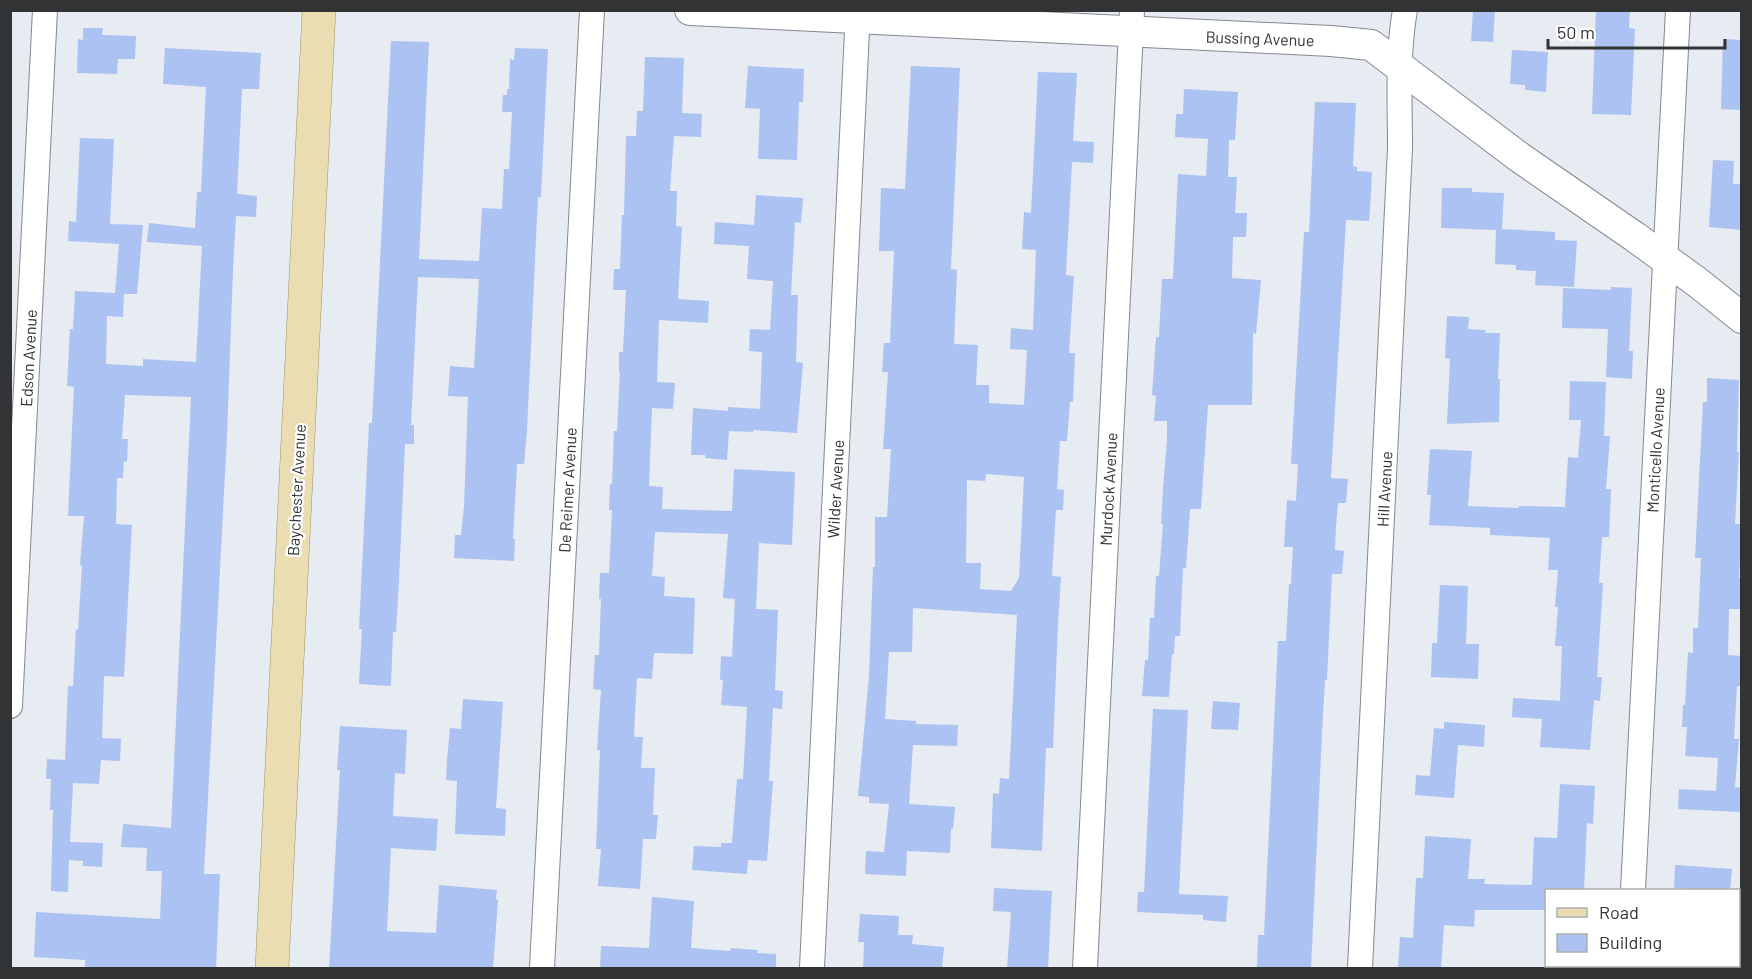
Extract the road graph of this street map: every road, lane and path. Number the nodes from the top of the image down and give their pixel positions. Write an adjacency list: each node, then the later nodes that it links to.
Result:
1 (45, 10): 12 (street, Edson Avenue)
2 (319, 10): 14 (main road, Baychester Avenue)
3 (592, 10): 15 (street, De Reimer Avenue)
4 (690, 10): 7 (street, Bussing Avenue)
5 (1406, 10): 9 (street, Hill Avenue)
6 (1678, 10): 10 (street, Monticello Avenue)
7 (856, 13): 8 (street, Bussing Avenue); 16 (street, Wilder Avenue)
8 (1131, 22): 9 (street, Bussing Avenue); 17 (street, Murdock Avenue)
9 (1401, 67): 10 (street, Bussing Avenue); 18 (street, Hill Avenue)
10 (1665, 259): 11 (street, Bussing Avenue); 13 (street, Monticello Avenue)
11 (1742, 318)
12 (10, 706)
13 (1634, 889)
14 (272, 969)
15 (542, 969)
16 (812, 969)
17 (1084, 969)
18 (1360, 969)

